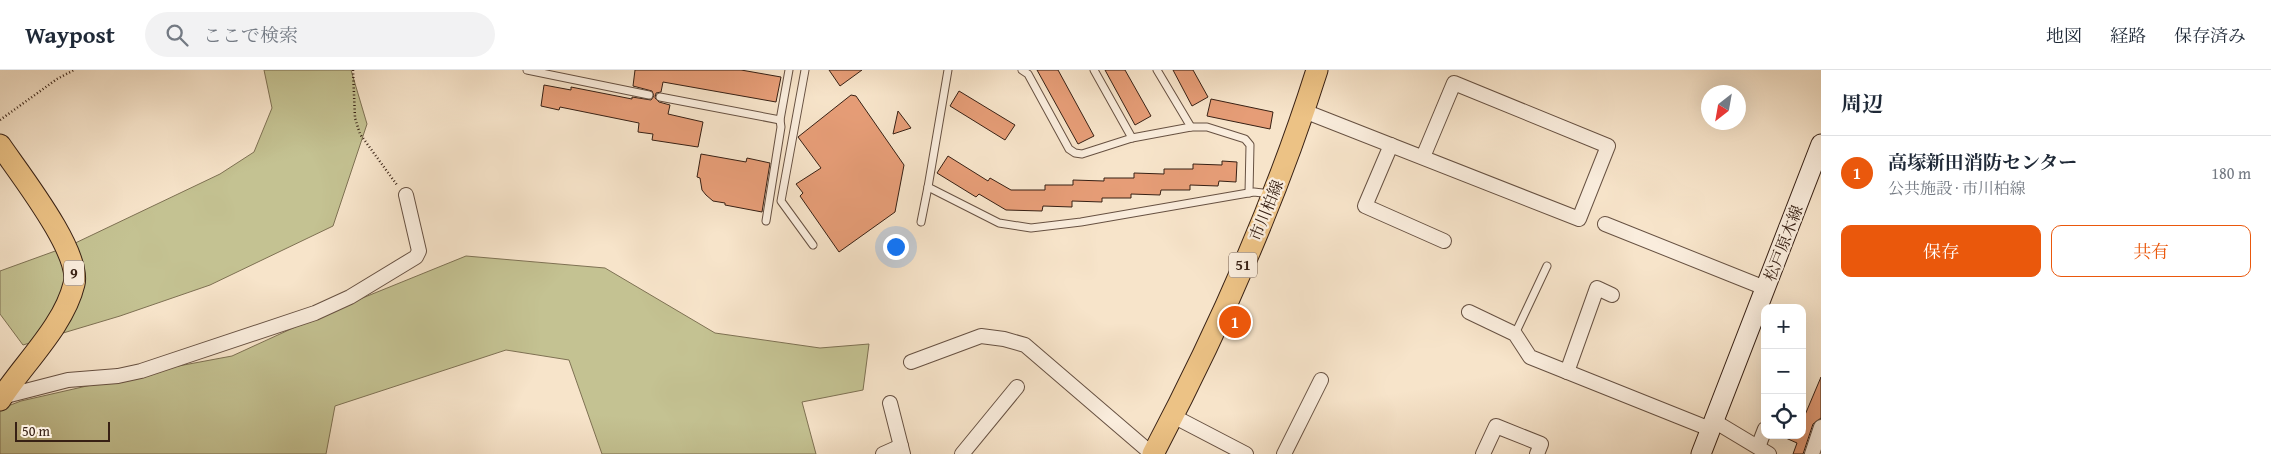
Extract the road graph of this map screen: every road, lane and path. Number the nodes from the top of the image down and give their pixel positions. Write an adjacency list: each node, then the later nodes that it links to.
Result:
1 (74, 70): 14 (path)
2 (353, 70): 24 (path)
3 (527, 70): 11 (lane)
4 (789, 70): 15 (lane)
5 (805, 70): 30 (lane)
6 (948, 70): 22 (lane)
7 (1022, 70): 17 (lane)
8 (1094, 70): 17 (lane)
9 (1157, 70): 16 (lane)
10 (1317, 70): 13 (main road, 市川柏線 / 51)
11 (649, 95)
12 (660, 97): 15 (lane)
13 (1304, 111): 20 (street); 25 (main road, 市川柏線 / 51)
14 (0, 120)
15 (780, 120): 26 (lane)
16 (1191, 127): 17 (lane); 23 (lane)
17 (1132, 138)
18 (1821, 144): 32 (main road, 松戸原木線)
19 (0, 145): 40 (main road, 9)
20 (1391, 145): 21 (street); 29 (street)
21 (1423, 157): 21 (street)
22 (928, 187): 23 (lane); 27 (lane)
23 (1249, 193): 25 (lane)
24 (406, 195): 40 (street)
25 (1274, 195): 42 (main road, 市川柏線 / 51)
26 (766, 221)
27 (921, 222)
28 (1605, 224): 32 (street)
29 (1444, 241)
30 (813, 245)
31 (1547, 266): 35 (lane)
32 (1765, 288): 43 (main road, 松戸原木線)
33 (1612, 295): 37 (street)
34 (1469, 312): 35 (street)
35 (1516, 334): 37 (street)
36 (911, 362): 49 (street)
37 (1567, 372): 43 (street)
38 (1321, 380): 51 (street)
39 (1017, 387): 48 (street)
40 (1, 399)
41 (890, 403): 45 (street)
42 (1173, 416): 49 (main road, 市川柏線 / 51); 50 (street)
43 (1712, 425): 46 (street); 54 (main road, 松戸原木線)
44 (1821, 427): 55 (street)
45 (902, 450): 47 (street)
46 (1764, 451)
47 (883, 454)
48 (962, 454)
49 (1152, 454)
50 (1246, 454)
51 (1284, 454)
52 (1483, 454): 53 (street)
53 (1537, 454)
54 (1701, 454)
55 (1812, 454)

